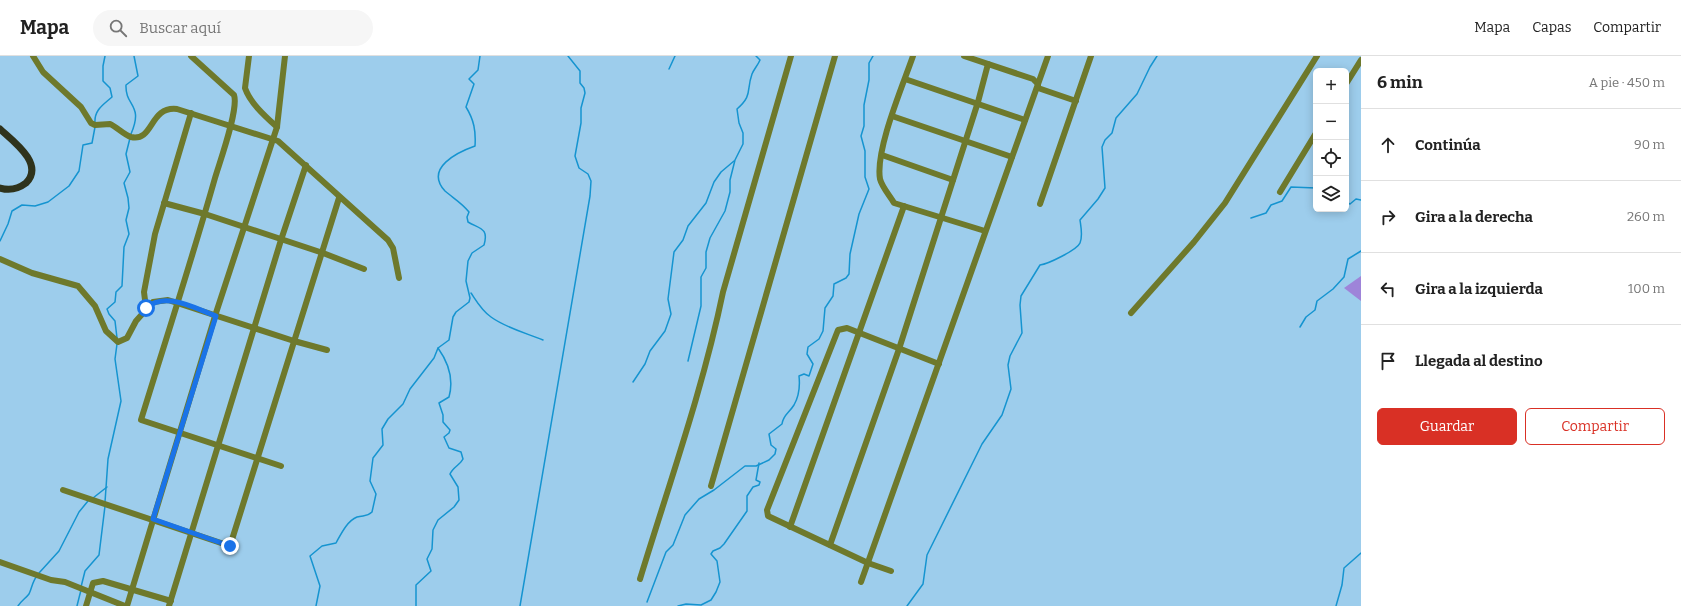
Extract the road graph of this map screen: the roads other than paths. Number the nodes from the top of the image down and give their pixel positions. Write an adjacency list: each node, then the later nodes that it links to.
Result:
1 (33, 56): 19 (street)
2 (191, 56): 22 (street)
3 (250, 56): 23 (street)
4 (285, 56): 23 (street)
5 (791, 56): 70 (street)
6 (835, 56): 61 (street)
7 (913, 56): 14 (street)
8 (964, 56): 13 (street)
9 (1048, 56): 16 (street)
10 (1091, 56): 17 (street)
11 (1317, 56): 49 (street)
12 (1361, 60): 15 (street)
13 (988, 64): 16 (street); 18 (street)
14 (905, 79): 18 (street); 20 (street)
15 (1349, 79)
16 (1038, 84): 17 (street); 21 (street)
17 (1076, 101): 36 (street)
18 (977, 104): 21 (street); 27 (street)
19 (191, 113): 22 (street); 35 (street)
20 (892, 116): 27 (street); 28 (street)
21 (1025, 120): 29 (street)
22 (230, 127): 26 (street); 38 (street)
23 (277, 127): 26 (street)
24 (0, 129): 32 (main road)
25 (1313, 138): 33 (street)
26 (272, 139): 30 (street); 40 (street)
27 (965, 141): 29 (street); 31 (street)
28 (882, 155): 31 (street); 37 (street)
29 (1012, 157): 41 (street)
30 (306, 165): 34 (street); 42 (street)
31 (953, 180): 39 (street)
32 (0, 188)
33 (1280, 192)
34 (339, 198): 43 (street); 46 (street)
35 (164, 203): 38 (street); 48 (street)
36 (1040, 204)
37 (904, 206): 39 (street); 52 (street)
38 (205, 214): 40 (street); 47 (street)
39 (941, 217): 41 (street); 54 (street)
40 (244, 228): 42 (street); 50 (street)
41 (985, 231): 56 (street)
42 (281, 240): 43 (street); 51 (street)
43 (323, 253): 45 (street); 53 (street)
44 (0, 259): 48 (street)
45 (364, 269)
46 (399, 278)
47 (177, 302): 48 (street); 50 (street); 57 (street)
48 (146, 308)
49 (1131, 313)
50 (216, 316): 51 (street); 57 (street)
51 (254, 329): 53 (street); 58 (street)
52 (859, 333): 54 (street); 64 (street); 64 (street)
53 (294, 341): 55 (street); 59 (street)
54 (899, 348): 56 (street); 66 (street)
55 (327, 350)
56 (939, 364): 68 (street)
57 (180, 432): 58 (street); 63 (street)
58 (219, 445): 59 (street); 65 (street)
59 (259, 458): 60 (street); 65 (street)
60 (281, 466)
61 (711, 486)
62 (63, 490): 63 (street)
63 (153, 519): 65 (street); 72 (street)
64 (790, 526): 66 (street)
65 (192, 532): 74 (street)
66 (830, 545): 68 (street)
67 (0, 562): 73 (street)
68 (868, 563): 69 (street); 71 (street)
69 (891, 572)
70 (640, 579)
71 (861, 582)
72 (131, 590): 73 (street); 74 (street); 76 (street)
73 (90, 593): 75 (street); 76 (street)
74 (170, 604)
75 (86, 606)
76 (126, 606)

